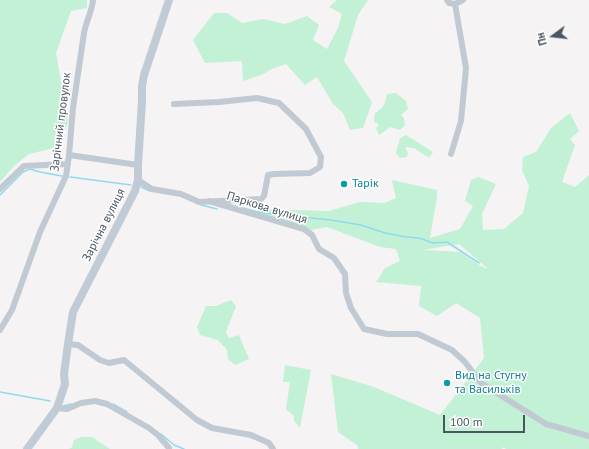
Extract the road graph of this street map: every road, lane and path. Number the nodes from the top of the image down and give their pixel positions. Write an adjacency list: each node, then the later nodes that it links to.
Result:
1 (93, 0): 8 (street, Зарічний провулок)
2 (170, 0): 10 (street, Зарічна вулиця)
3 (447, 0): 5 (street)
4 (463, 0): 5 (street)
5 (455, 4): 7 (street)
6 (174, 104): 13 (street)
7 (451, 154)
8 (69, 155): 9 (street, Зарічний провулок); 10 (street)
9 (68, 164): 12 (street); 14 (street, Зарічний провулок)
10 (138, 164): 11 (street, Зарічна вулиця)
11 (138, 180): 13 (street); 15 (street, Зарічна вулиця)
12 (0, 189)
13 (209, 202): 17 (street, Паркова вулиця)
14 (0, 330)
15 (68, 344): 16 (street, Зарічна вулиця); 20 (street)
16 (57, 408): 18 (street); 19 (street, Зарічна вулиця)
17 (586, 435)
18 (169, 448)
19 (28, 449)
20 (273, 449)

